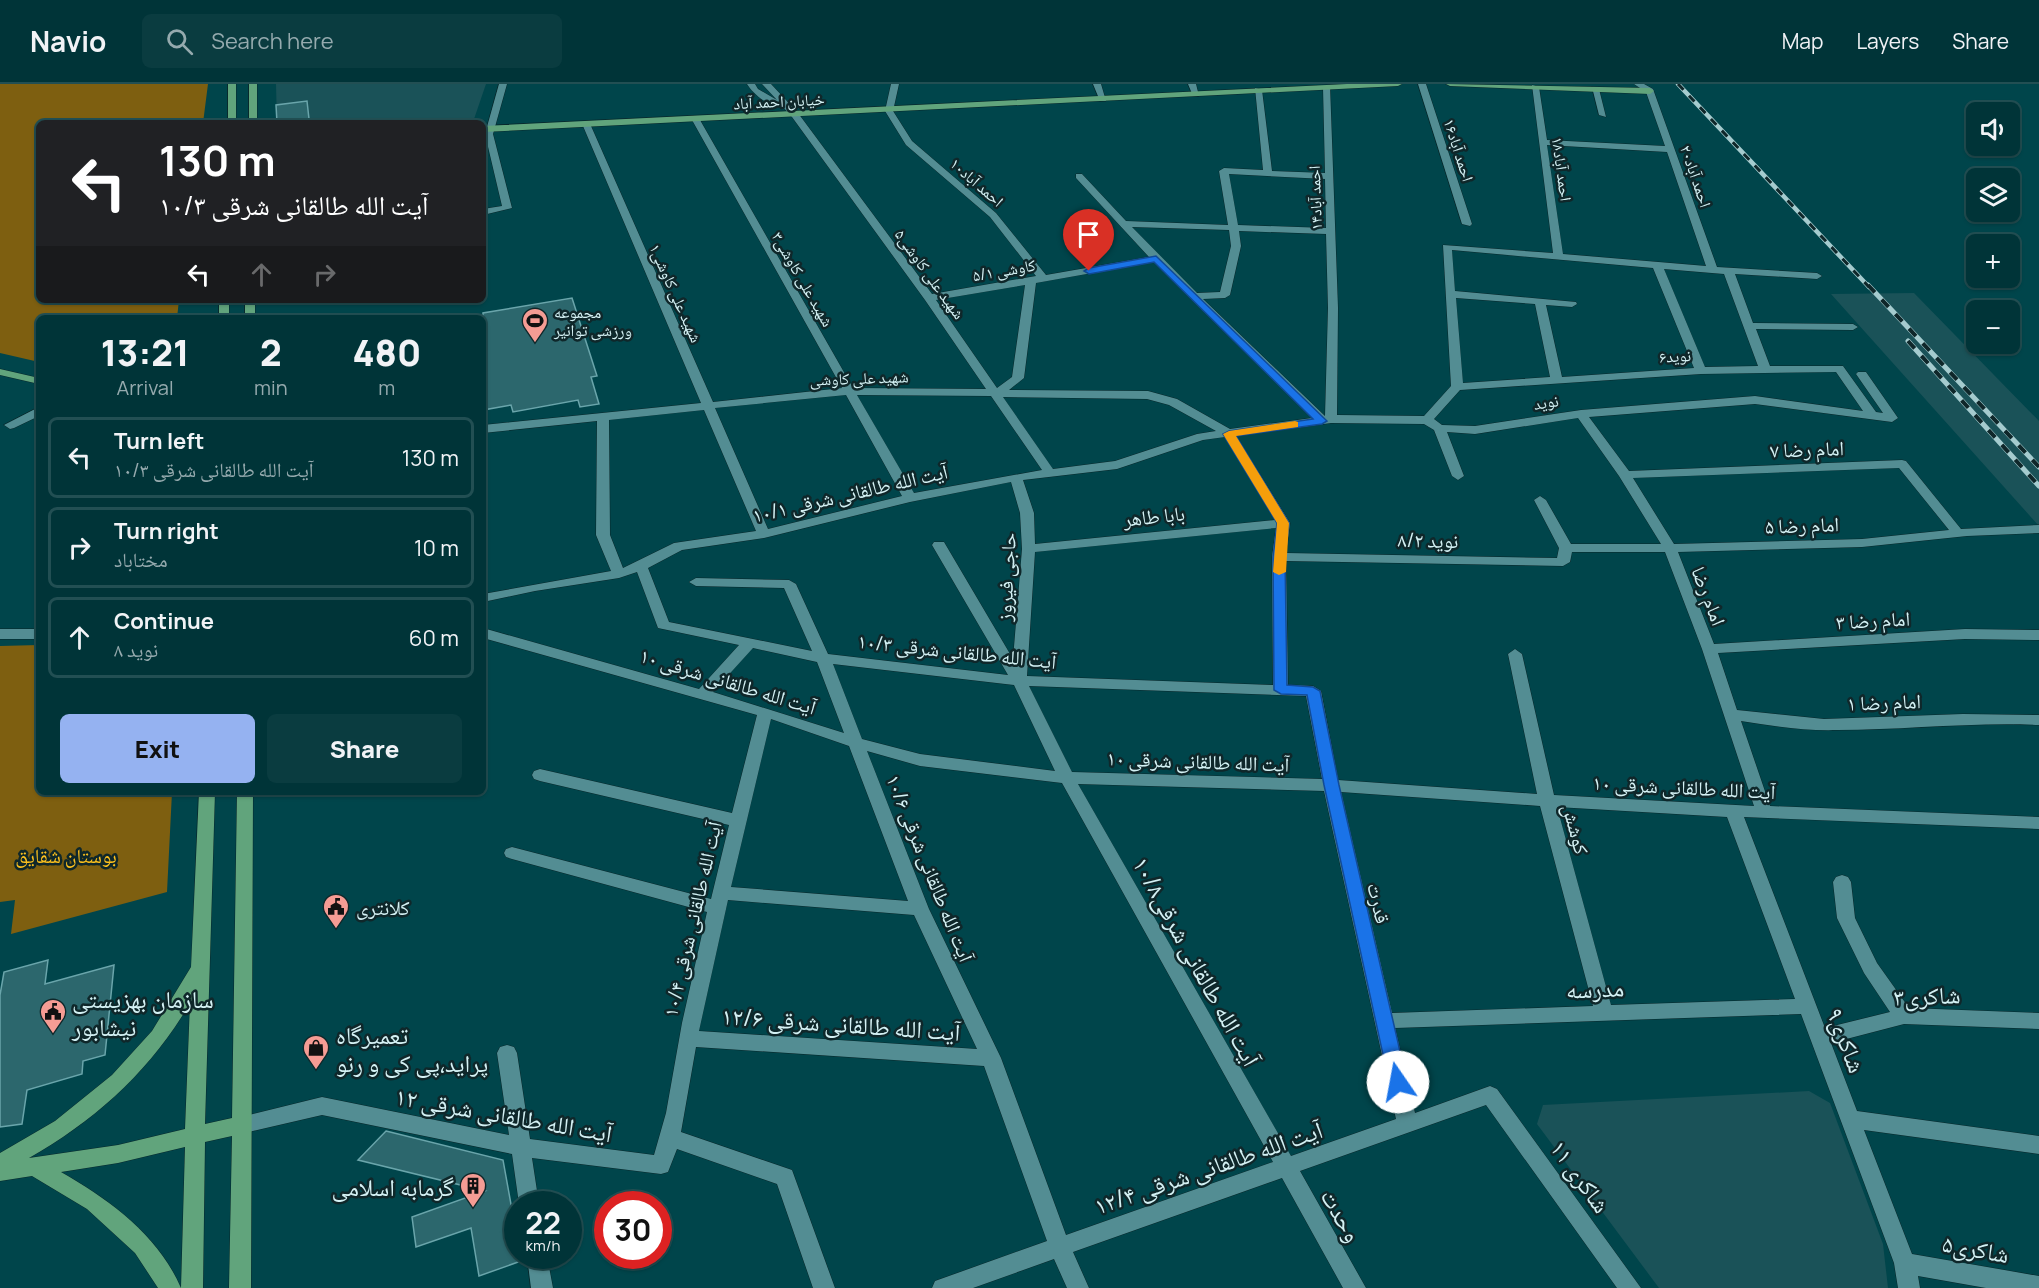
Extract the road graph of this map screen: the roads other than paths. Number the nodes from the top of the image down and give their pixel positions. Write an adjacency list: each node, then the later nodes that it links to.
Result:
1 (232, 84): 24 (main road)
2 (253, 84): 25 (main road)
3 (503, 84): 28 (street)
4 (751, 84): 22 (street)
5 (766, 84): 22 (street, شهید علی کاوشی۵)
6 (895, 84): 21 (street)
7 (1097, 84): 20 (street)
8 (1192, 84): 19 (street)
9 (1398, 84): 14 (main road, خیابان احمد آباد)
10 (1422, 84): 35 (street, احمد آباد۱۶)
11 (1450, 84): 15 (main road)
12 (1638, 84): 18 (street)
13 (1305, 86): 14 (main road, خیابان احمد آباد); 17 (main road, خیابان احمد آباد)
14 (1327, 87): 33 (street, احمد آباد۱۴)
15 (1535, 87): 16 (main road); 29 (street, احمد آباد۱۸)
16 (1595, 89): 18 (main road); 23 (street)
17 (1258, 90): 19 (main road, خیابان احمد آباد); 31 (street)
18 (1650, 91): 30 (street, احمد آباد۲۰)
19 (1196, 94): 20 (main road, خیابان احمد آباد)
20 (1103, 99): 21 (main road, خیابان احمد آباد)
21 (888, 111): 22 (main road, خیابان احمد آباد); 45 (street, احمد آباد۱۰)
22 (795, 115): 26 (main road, خیابان احمد آباد); 49 (street, شهید علی کاوشی۵)
23 (1603, 115)
24 (232, 120)
25 (253, 120)
26 (696, 120): 27 (main road, خیابان احمد آباد); 61 (street, شهید علی کاوشی۳)
27 (587, 126): 28 (main road, خیابان احمد آباد); 63 (street, شهید علی کاوشی۱)
28 (486, 131): 34 (street)
29 (1543, 142): 30 (street); 39 (street, احمد آباد۱۸)
30 (1670, 149): 42 (street, احمد آباد۲۰)
31 (1268, 172): 33 (street); 37 (street)
32 (1079, 176): 36 (street)
33 (1329, 176): 38 (street, احمد آباد۱۴)
34 (486, 212)
35 (1467, 224)
36 (1124, 225): 37 (street); 40 (street)
37 (1233, 228): 38 (street); 48 (street)
38 (1331, 231): 68 (street, احمد آباد۱۴)
39 (1558, 255): 41 (street); 47 (street)
40 (1156, 259): 45 (street, کاوشی ۵/۱); 48 (street)
41 (1657, 265): 42 (street); 55 (street)
42 (1713, 270): 43 (street)
43 (1729, 272): 44 (street); 52 (street)
44 (1817, 276)
45 (1044, 279): 46 (street, کاوشی ۵/۱)
46 (1031, 281): 49 (street, کاوشی ۵/۱); 62 (street)
47 (1451, 294): 50 (street); 60 (street)
48 (1194, 296): 68 (street)
49 (929, 298): 62 (street, شهید علی کاوشی۵)
50 (1540, 301): 51 (street); 59 (street)
51 (1572, 303)
52 (1748, 326): 53 (street); 54 (street)
53 (1852, 327)
54 (1765, 369): 55 (street, نوید۶); 66 (street, نوید۶)
55 (1701, 371): 59 (street, نوید۶)
56 (0, 372): 58 (main road)
57 (1862, 374): 66 (street, نوید)
58 (36, 380)
59 (1557, 381): 60 (street, نوید۶)
60 (1457, 387): 69 (street)
61 (850, 391): 62 (street, شهید علی کاوشی); 63 (street, شهید علی کاوشی); 78 (street, شهید علی کاوشی۳)
62 (997, 393): 73 (street, شهید علی کاوشی); 74 (street, شهید علی کاوشی۵)
63 (709, 406): 67 (street, شهید علی کاوشی); 83 (street, شهید علی کاوشی۱)
64 (36, 412): 70 (street)
65 (1581, 414): 66 (street, نوید); 71 (street, نوید); 76 (street, امام رضا)
66 (1871, 414)
67 (603, 417): 72 (street, شهید علی کاوشی); 90 (street)
68 (1326, 420): 69 (street); 73 (street)
69 (1427, 420): 71 (street)
70 (10, 425)
71 (1439, 428): 75 (street)
72 (486, 429)
73 (1229, 434): 74 (street, آیت الله طالقانی شرقی ۱۰/۱); 80 (street)
74 (1050, 473): 77 (street, آیت الله طالقانی شرقی ۱۰/۱)
75 (1458, 476)
76 (1625, 476): 82 (street, امام رضا ۷); 86 (street, امام رضا)
77 (1016, 477): 78 (street, آیت الله طالقانی شرقی ۱۰/۱); 87 (street, حاجی فیروز)
78 (910, 498): 83 (street, آیت الله طالقانی شرقی ۱۰/۱)
79 (1540, 500): 85 (street)
80 (1283, 523): 87 (street, بابا طاهر); 88 (street)
81 (2039, 529): 82 (street, امام رضا ۵)
82 (1958, 533): 86 (street, امام رضا ۵)
83 (764, 534): 89 (street, آیت الله طالقانی شرقی ۱۰/۱)
84 (939, 545): 101 (street, آیت الله طالقانی شرقی۱۰/۸)
85 (1566, 548): 86 (street, امام رضا ۵); 88 (street, نوید ۸/۲)
86 (1670, 548): 98 (street, امام رضا)
87 (1029, 549): 101 (street, حاجی فیروز)
88 (1279, 557): 102 (street)
89 (641, 566): 90 (street, آیت الله طالقانی شرقی ۱۰/۱); 97 (street, آیت الله طالقانی شرقی ۱۰/۳)
90 (619, 574): 92 (street, آیت الله طالقانی شرقی ۱۰/۱)
91 (696, 582): 100 (street, آیت الله طالقانی شرقی ۱۰/۶)
92 (486, 597)
93 (0, 634): 94 (street)
94 (36, 634)
95 (486, 634): 104 (street, آیت الله طالقانی شرقی ۱۰)
96 (2039, 635): 98 (street, امام رضا ۳)
97 (750, 643): 100 (street, آیت الله طالقانی شرقی ۱۰/۳); 104 (street)
98 (1709, 649): 106 (street, امام رضا)
99 (1515, 654): 114 (street, کوشش)
100 (823, 658): 101 (street, آیت الله طالقانی شرقی ۱۰/۳); 108 (street, آیت الله طالقانی شرقی ۱۰/۶)
101 (1019, 681): 102 (street, آیت الله طالقانی شرقی ۱۰/۳); 110 (street, آیت الله طالقانی شرقی۱۰/۸)
102 (1281, 690): 103 (street, آیت الله طالقانی شرقی ۱۰/۳)
103 (1313, 691): 111 (street, قدرت)
104 (703, 694): 105 (street, آیت الله طالقانی شرقی ۱۰)
105 (765, 712): 108 (street, آیت الله طالقانی شرقی ۱۰); 117 (street, آیت الله طالقانی شرقی ۱۰/۴)
106 (1732, 714): 107 (street, امام رضا ۱); 116 (street, امام رضا)
107 (2039, 720)
108 (857, 743): 110 (street, آیت الله طالقانی شرقی ۱۰); 122 (street, آیت الله طالقانی شرقی ۱۰/۶)
109 (540, 775): 117 (street)
110 (1067, 778): 111 (street, آیت الله طالقانی شرقی ۱۰); 142 (street, آیت الله طالقانی شرقی۱۰/۸)
111 (1331, 785): 114 (street, آیت الله طالقانی شرقی ۱۰); 128 (street, قدرت)
112 (207, 795): 123 (main road)
113 (245, 795): 136 (main road)
114 (1547, 801): 115 (street, آیت الله طالقانی شرقی ۱۰); 125 (street, کوشش)
115 (1733, 811): 116 (street, آیت الله طالقانی شرقی ۱۰); 124 (street, شاکری۹)
116 (1764, 812): 118 (street, آیت الله طالقانی شرقی ۱۰)
117 (738, 821): 121 (street, آیت الله طالقانی شرقی ۱۰/۴)
118 (2039, 823)
119 (512, 854): 121 (street)
120 (1842, 882): 126 (street)
121 (718, 900): 122 (street); 129 (street, آیت الله طالقانی شرقی ۱۰/۴)
122 (920, 909): 132 (street, آیت الله طالقانی شرقی ۱۰/۶)
123 (201, 964): 137 (main road); 141 (main road)
124 (1807, 1006): 125 (street, مدرسه); 130 (street, شاکری۹)
125 (1604, 1013): 128 (street, مدرسه)
126 (1904, 1016): 127 (street, شاکری۳); 130 (street, شاکری۳)
127 (2039, 1020)
128 (1384, 1021): 135 (street, قدرت)
129 (688, 1038): 132 (street, آیت الله طالقانی شرقی ۱۲/۶); 138 (street, آیت الله طالقانی شرقی ۱۰/۴)
130 (1819, 1038): 134 (street, شاکری۹)
131 (507, 1053): 140 (street)
132 (991, 1058): 146 (street, آیت الله طالقانی شرقی ۱۰/۶)
133 (1490, 1095): 135 (street, آیت الله طالقانی شرقی ۱۲/۴); 158 (street, شاکری ۱۱)
134 (1850, 1119): 139 (street); 147 (street, شاکری۹)
135 (1407, 1123): 142 (street, آیت الله طالقانی شرقی ۱۲/۴)
136 (240, 1125): 137 (main road); 140 (street, آیت الله طالقانی شرقی ۱۲); 152 (main road)
137 (195, 1136): 143 (main road); 151 (main road)
138 (672, 1138): 140 (street, آیت الله طالقانی شرقی ۱۲); 154 (street)
139 (2039, 1145)
140 (521, 1147): 145 (street)
141 (0, 1163)
142 (1285, 1167): 146 (street, آیت الله طالقانی شرقی ۱۲/۴); 157 (street, وحدت)
143 (36, 1168): 144 (main road); 150 (main road)
144 (0, 1172)
145 (527, 1191)
146 (1060, 1246): 155 (street, آیت الله طالقانی شرقی ۱۲/۴); 156 (street, آیت الله طالقانی شرقی ۱۰/۶)
147 (1905, 1263): 149 (street, شاکری۵); 159 (street, شاکری۹)
148 (539, 1269): 153 (street)
149 (2039, 1287)
150 (170, 1288)
151 (192, 1288)
152 (240, 1288)
153 (542, 1288)
154 (824, 1288)
155 (943, 1288)
156 (1078, 1288)
157 (1355, 1288)
158 (1630, 1288)
159 (1909, 1288)

